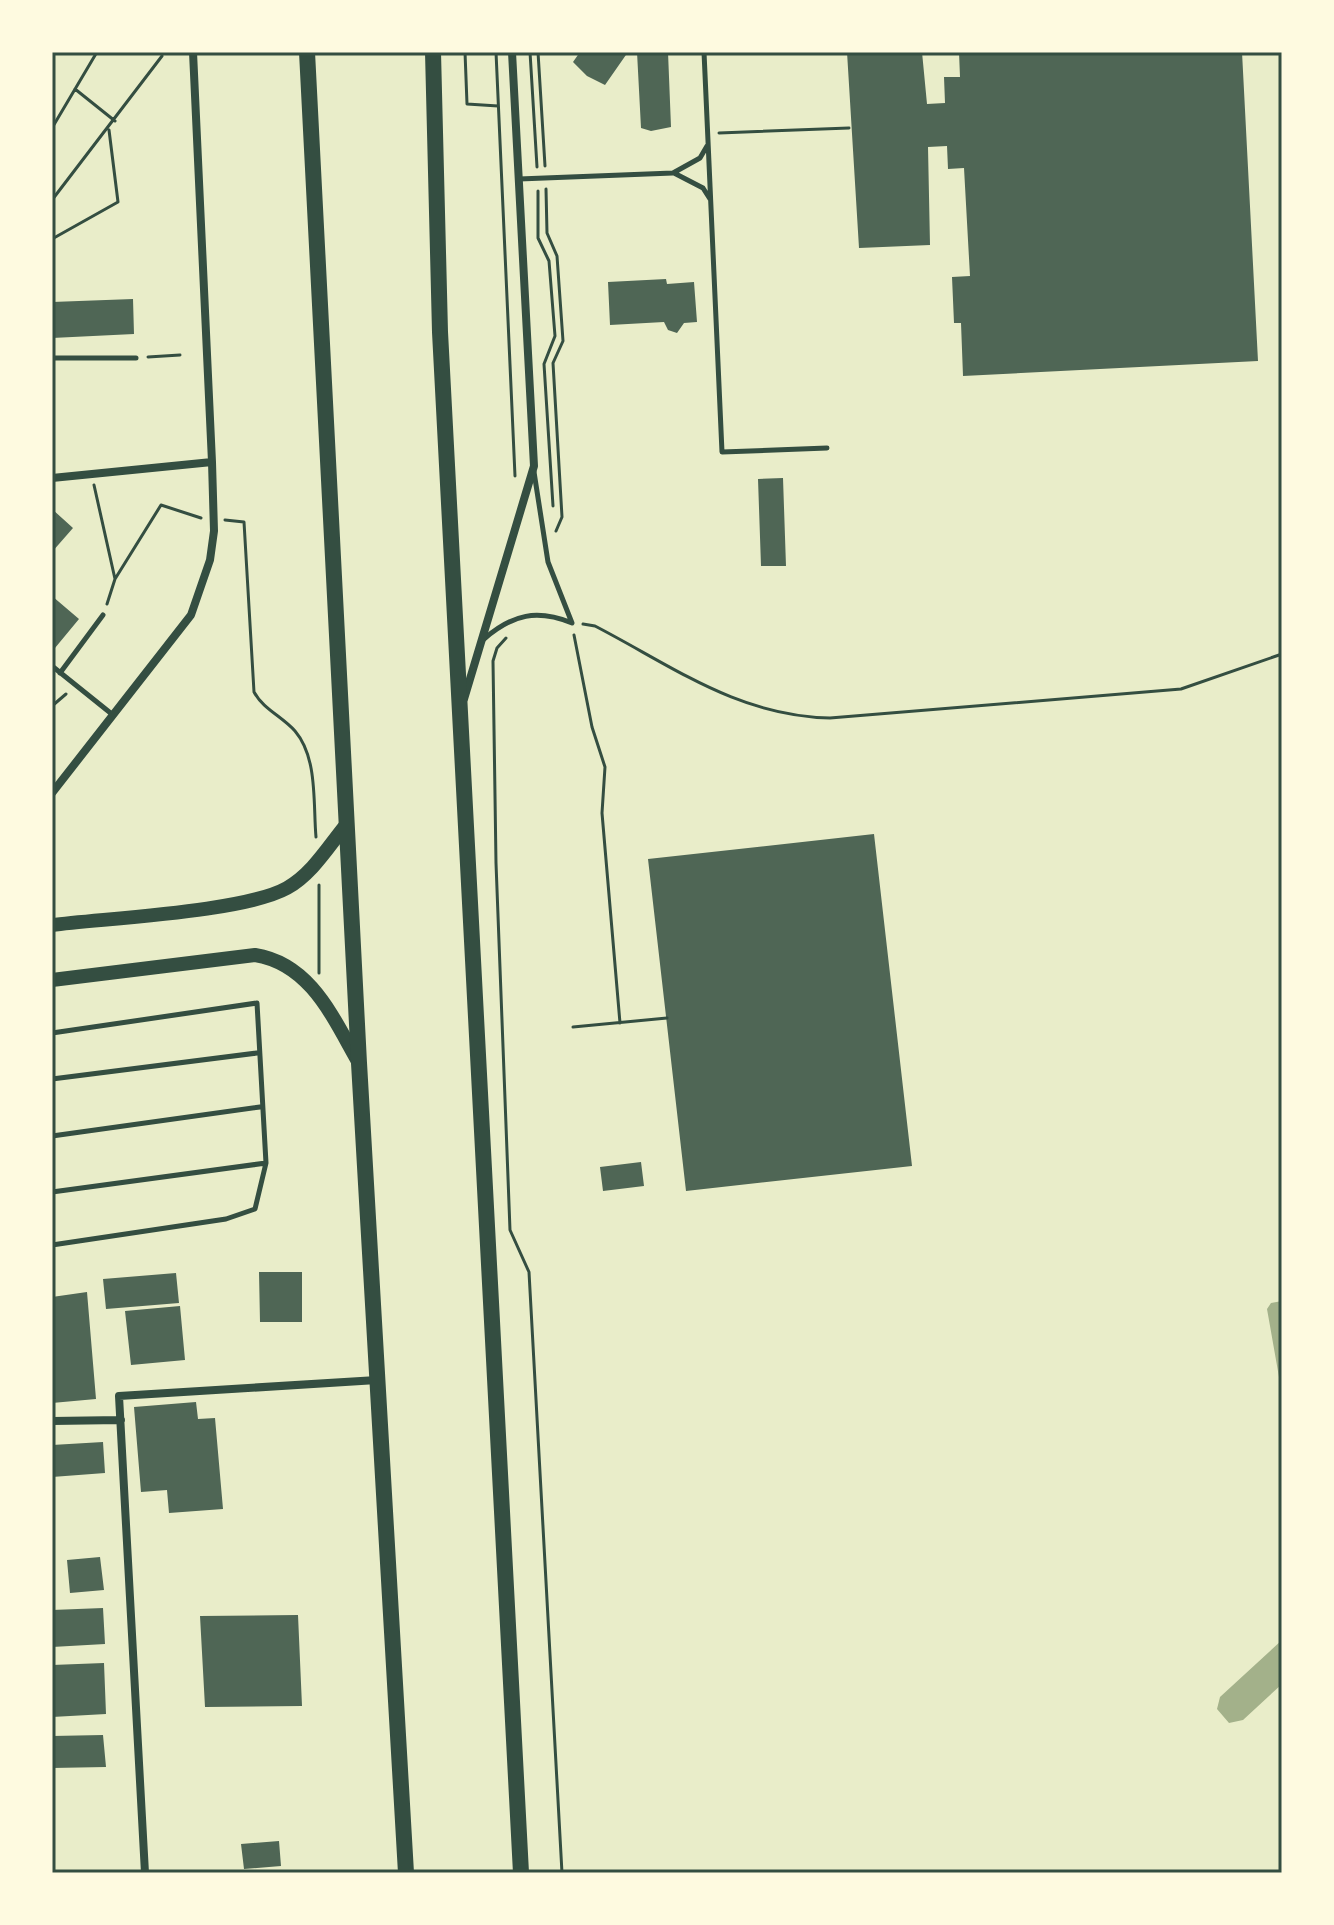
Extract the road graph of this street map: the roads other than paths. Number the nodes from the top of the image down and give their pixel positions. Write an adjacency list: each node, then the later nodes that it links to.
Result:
1 (193, 52): 15 (street)
2 (310, 52): 25 (highway)
3 (426, 52): 7 (highway)
4 (433, 52): 7 (highway)
5 (512, 52): 10 (street)
6 (704, 52): 8 (lane)
7 (434, 78): 23 (highway)
8 (708, 145): 9 (lane); 11 (lane)
9 (673, 173): 10 (lane); 11 (lane)
10 (519, 179): 16 (street)
11 (711, 200): 14 (lane)
12 (52, 358): 13 (lane)
13 (136, 358)
14 (827, 448)
15 (212, 462): 17 (street); 22 (street)
16 (534, 466): 19 (street); 19 (lane)
17 (52, 478)
18 (103, 615): 21 (lane)
19 (480, 642): 23 (street)
20 (52, 666): 21 (lane)
21 (60, 673): 22 (lane)
22 (113, 715): 24 (street)
23 (459, 715): 42 (highway)
24 (52, 793)
25 (346, 825): 26 (main road); 30 (highway)
26 (52, 925)
27 (52, 980): 30 (main road)
28 (52, 1033): 29 (lane)
29 (257, 1053): 31 (lane); 32 (lane)
30 (359, 1063): 37 (highway)
31 (52, 1079)
32 (260, 1107): 33 (lane); 34 (lane)
33 (52, 1136)
34 (266, 1163): 35 (lane); 36 (lane)
35 (52, 1192)
36 (52, 1245)
37 (377, 1380): 38 (street); 41 (highway)
38 (121, 1420): 39 (street); 40 (street)
39 (52, 1421)
40 (145, 1873)
41 (406, 1873)
42 (521, 1873)

